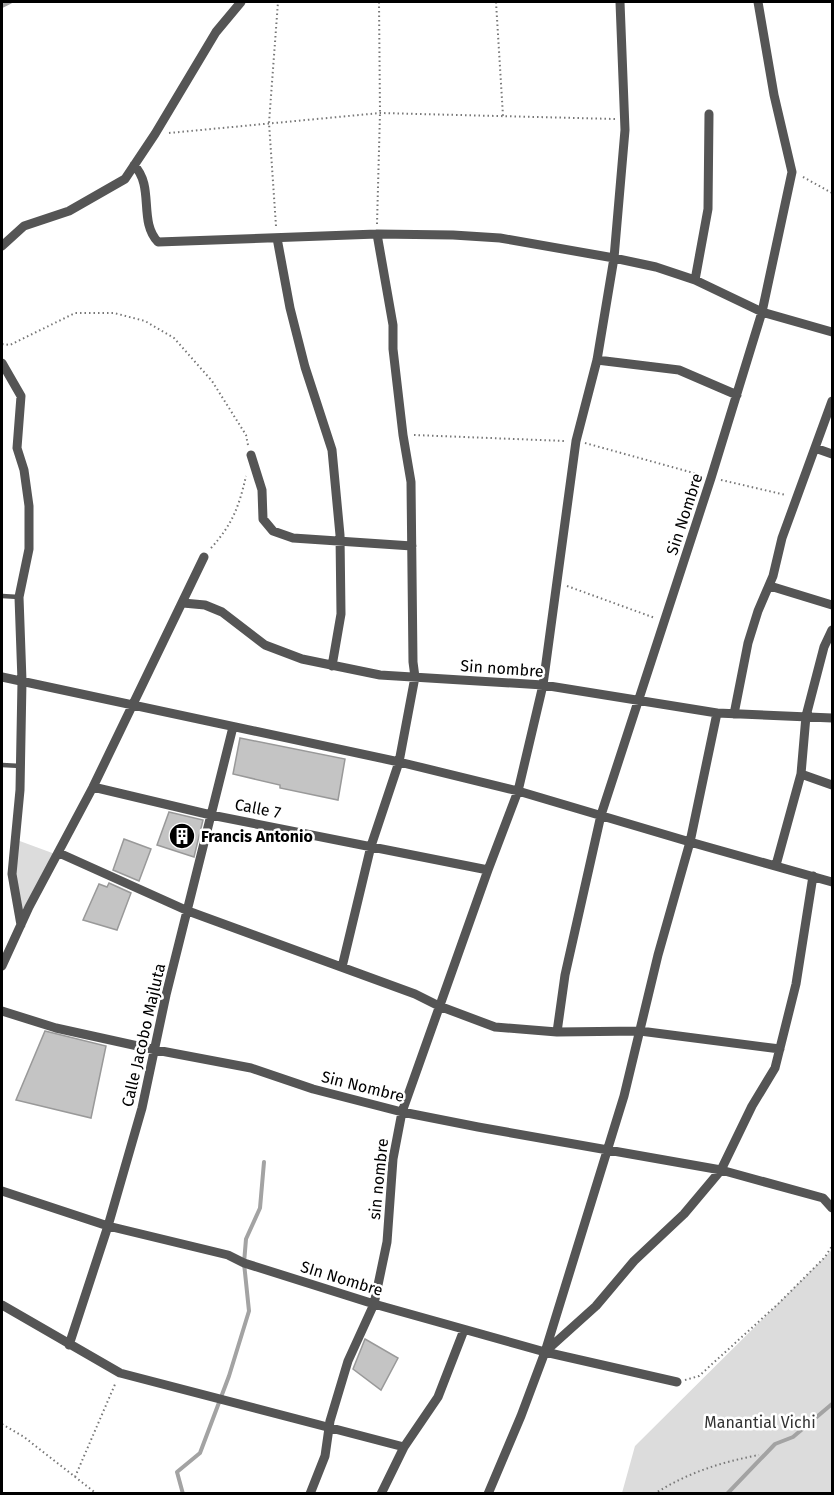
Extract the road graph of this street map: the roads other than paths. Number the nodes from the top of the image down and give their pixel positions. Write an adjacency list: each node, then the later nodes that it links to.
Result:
1 (241, 2): 5 (street)
2 (620, 2): 9 (street, sin nombre)
3 (758, 2): 11 (street, Sin Nombre)
4 (709, 114): 10 (street)
5 (134, 165): 7 (street); 8 (street)
6 (377, 234): 7 (street); 9 (street); 21 (street)
7 (277, 238): 20 (street)
8 (2, 246)
9 (614, 258): 10 (street); 13 (street, sin nombre)
10 (695, 280): 11 (street)
11 (762, 312): 12 (street); 15 (street, Sin Nombre)
12 (832, 332)
13 (597, 360): 15 (street); 33 (street, sin nombre)
14 (2, 363): 25 (street)
15 (737, 395): 34 (street, Sin Nombre)
16 (832, 401): 17 (street)
17 (815, 448): 18 (street); 23 (street)
18 (832, 454)
19 (251, 455): 20 (street)
20 (340, 541): 21 (street); 29 (street)
21 (412, 546): 31 (street)
22 (204, 557): 26 (street)
23 (770, 586): 27 (street); 37 (street)
24 (2, 596): 25 (lane)
25 (19, 597): 32 (street)
26 (183, 603): 29 (street, Sin nombre); 35 (street)
27 (832, 605)
28 (832, 630): 38 (street)
29 (332, 666): 31 (street, Sin nombre)
30 (2, 677): 32 (street)
31 (415, 677): 33 (street, Sin nombre); 41 (street)
32 (22, 681): 35 (street); 43 (street)
33 (543, 685): 34 (street, Sin nombre); 47 (street, sin nombre)
34 (639, 700): 36 (street, Sin nombre); 49 (street, Sin Nombre)
35 (133, 705): 40 (street); 46 (street)
36 (717, 713): 37 (street, Sin nombre); 50 (street)
37 (734, 714): 38 (street, Sin nombre)
38 (806, 716): 39 (street, Sin nombre); 44 (street)
39 (832, 718)
40 (233, 727): 41 (street); 48 (street, Calle Jacobo Majluta)
41 (399, 762): 47 (street); 51 (street)
42 (2, 765): 43 (lane)
43 (21, 766): 58 (street)
44 (801, 774): 45 (street); 53 (street)
45 (832, 785)
46 (93, 787): 48 (street, Calle 7); 52 (street)
47 (519, 791): 49 (street); 54 (street, sin nombre)
48 (211, 815): 51 (street, Calle 7); 57 (street, Calle Jacobo Majluta)
49 (601, 815): 50 (street); 64 (street, Sin Nombre)
50 (690, 842): 53 (street); 63 (street)
51 (371, 846): 54 (street, Calle 7); 60 (street)
52 (58, 853): 57 (street); 58 (street)
53 (776, 865): 55 (street)
54 (488, 870): 61 (street, sin nombre)
55 (813, 876): 56 (street); 65 (street)
56 (832, 882)
57 (188, 911): 60 (street); 66 (street, Calle Jacobo Majluta)
58 (21, 925): 59 (street)
59 (2, 966)
60 (342, 967): 61 (street)
61 (439, 1006): 64 (street); 67 (street, sin nombre)
62 (2, 1011): 66 (street, Sin Nombre)
63 (640, 1031): 64 (street); 65 (street); 68 (street)
64 (557, 1032)
65 (780, 1049): 69 (street)
66 (156, 1050): 67 (street, Sin Nombre); 72 (street, Calle Jacobo Majluta)
67 (402, 1112): 68 (street, Sin Nombre); 73 (street, sin nombre)
68 (606, 1151): 69 (street, Sin Nombre); 77 (street)
69 (722, 1170): 71 (street, Sin Nombre); 77 (street)
70 (2, 1191): 72 (street, SIn Nombre)
71 (832, 1208)
72 (108, 1226): 73 (street, SIn Nombre); 76 (street, Calle Jacobo Majluta)
73 (374, 1304): 75 (street, SIn Nombre); 79 (street, sin nombre)
74 (2, 1305): 76 (street)
75 (464, 1330): 77 (street, SIn Nombre); 80 (street)
76 (69, 1345): 79 (street)
77 (544, 1352): 78 (street, SIn Nombre); 83 (street)
78 (677, 1382)
79 (330, 1426): 80 (street); 81 (street, sin nombre)
80 (404, 1447): 82 (street)
81 (310, 1494)
82 (381, 1494)
83 (488, 1494)

